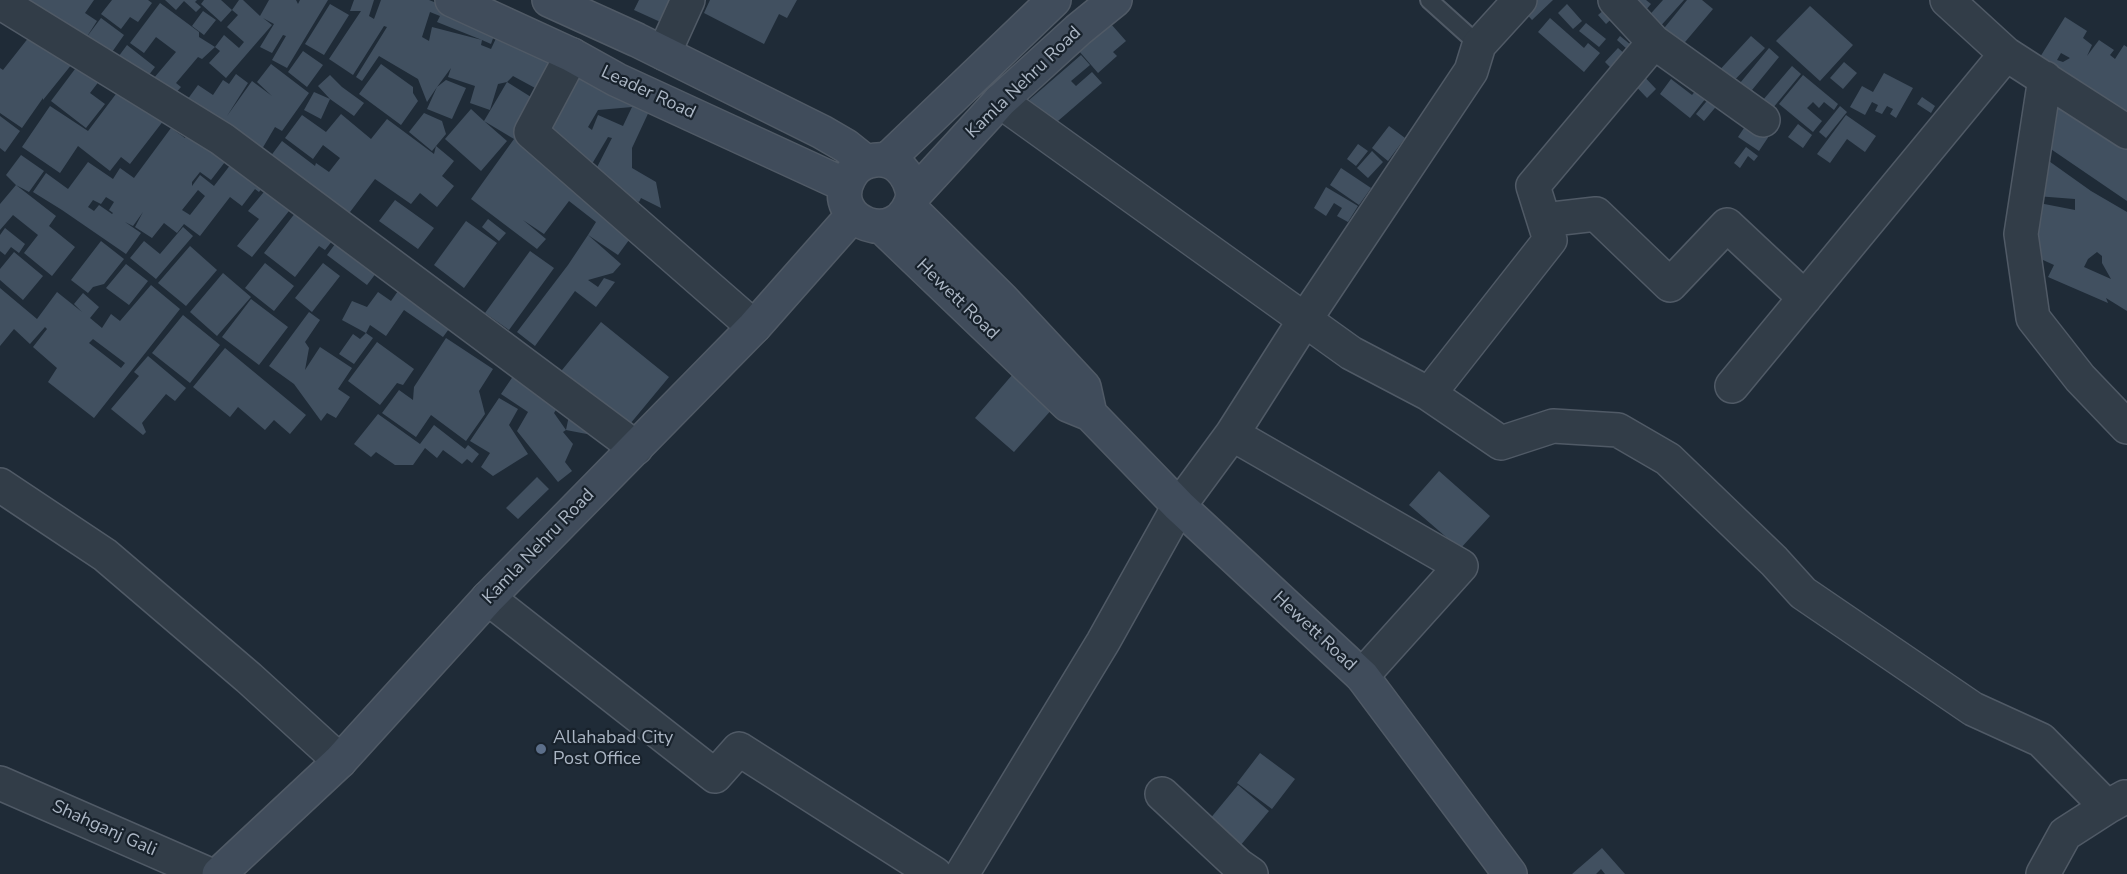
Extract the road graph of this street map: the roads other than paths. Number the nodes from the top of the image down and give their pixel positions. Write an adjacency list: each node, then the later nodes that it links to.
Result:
1 (452, 0): 15 (main road, Leader Road)
2 (549, 0): 13 (main road)
3 (688, 0): 13 (street)
4 (1054, 0): 20 (main road, Kamla Nehru Road)
5 (1115, 0): 17 (main road, Kamla Nehru Road)
6 (1429, 0): 12 (lane)
7 (1520, 0): 12 (street)
8 (1616, 0): 11 (street)
9 (1947, 0): 14 (street)
10 (0, 3): 31 (street)
11 (1654, 42): 18 (street); 22 (street)
12 (1479, 45): 24 (street)
13 (664, 53): 20 (main road)
14 (2006, 54): 16 (street); 23 (street)
15 (572, 55): 20 (main road, Leader Road); 25 (street)
16 (2045, 78): 19 (street); 29 (street)
17 (1000, 101): 21 (main road, Kamla Nehru Road); 24 (street)
18 (1763, 120)
19 (2127, 132)
20 (867, 190): 21 (main road, Kamla Nehru Road); 21 (main road); 25 (main road, Kamla Nehru Road); 28 (main road, Hewett Road)
21 (911, 202): 28 (main road, Hewett Road)
22 (1544, 220): 23 (street); 27 (street)
23 (1805, 298): 26 (street)
24 (1304, 321): 27 (street); 30 (street)
25 (754, 327): 31 (main road, Kamla Nehru Road)
26 (1732, 386)
27 (1429, 394): 39 (street)
28 (1090, 414): 33 (main road, Hewett Road)
29 (2127, 427)
30 (1232, 434): 33 (street); 35 (street)
31 (636, 448): 34 (main road, Kamla Nehru Road)
32 (0, 485): 36 (street)
33 (1179, 506): 35 (main road, Hewett Road); 44 (street)
34 (488, 598): 36 (main road, Kamla Nehru Road); 43 (street)
35 (1362, 676): 45 (main road, Hewett Road)
36 (340, 761): 42 (main road, Kamla Nehru Road)
37 (0, 783): 41 (street, Shahganj Gali)
38 (1162, 794): 40 (street)
39 (2117, 802): 46 (street)
40 (1240, 871)
41 (208, 874)
42 (219, 874)
43 (935, 874)
44 (962, 874)
45 (1510, 874)
46 (2043, 874)

